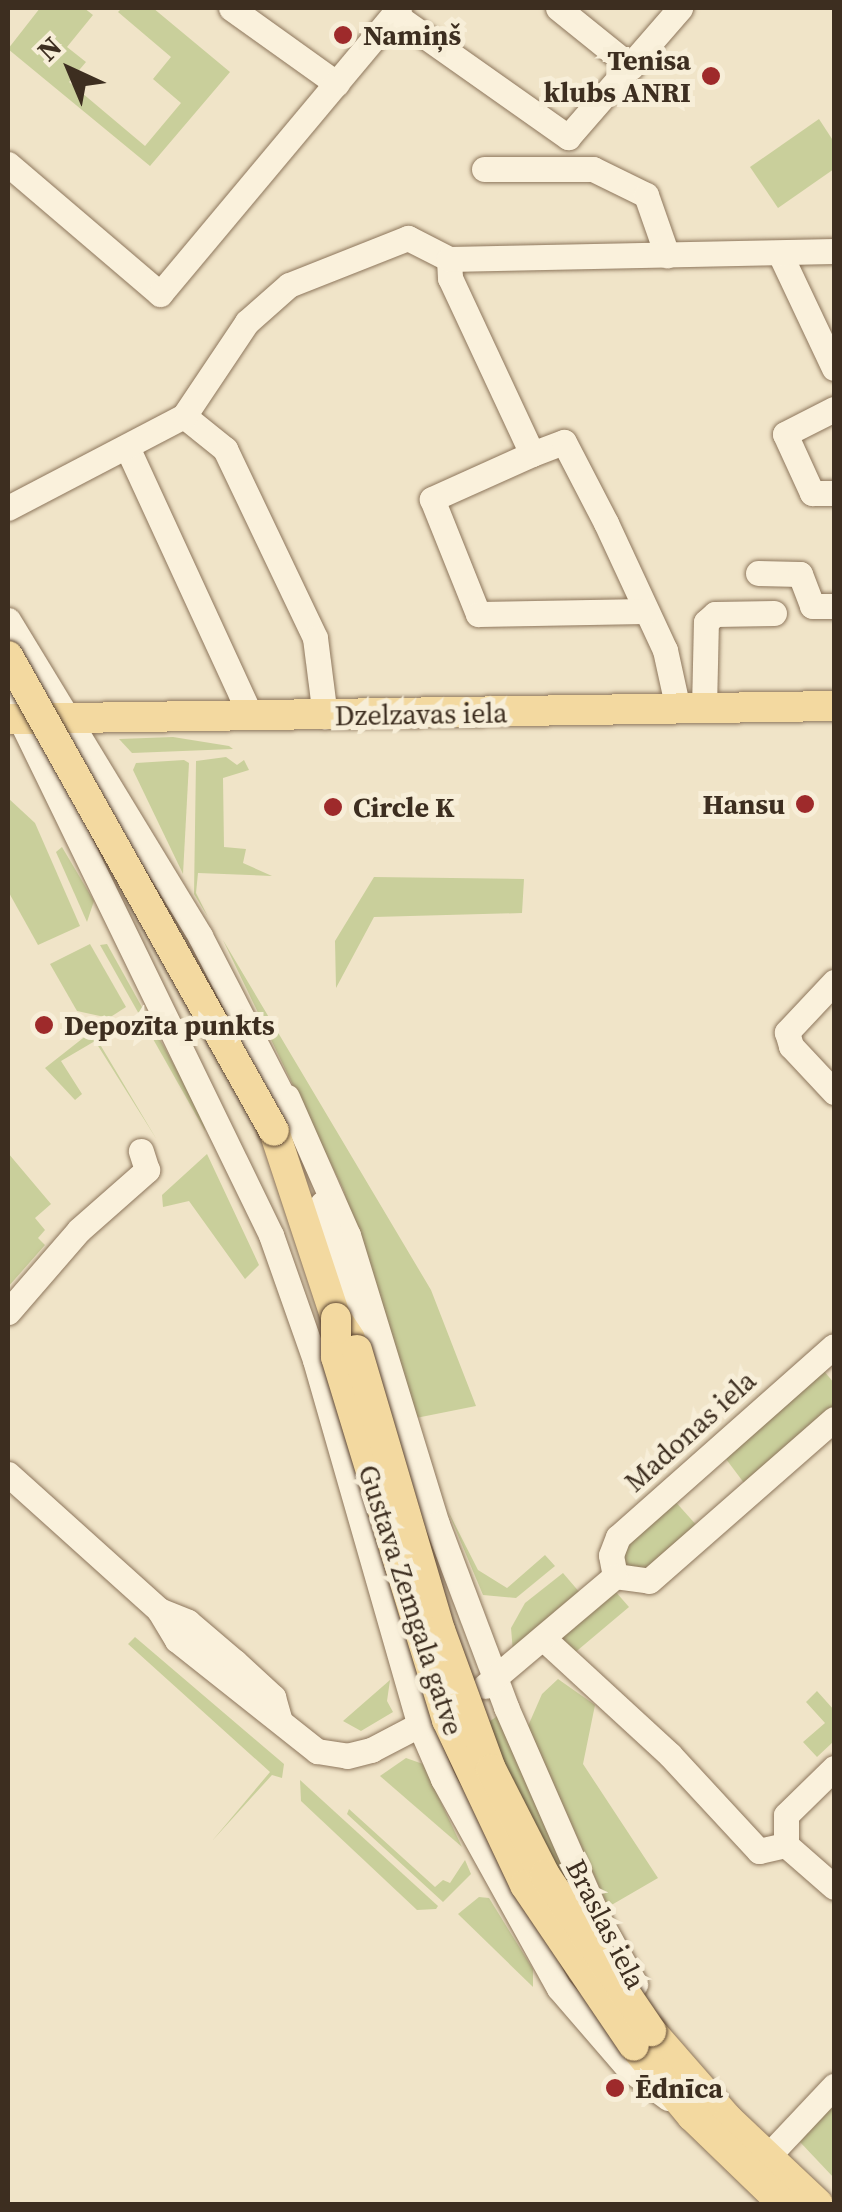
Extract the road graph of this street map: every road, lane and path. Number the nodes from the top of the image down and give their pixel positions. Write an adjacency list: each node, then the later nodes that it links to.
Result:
1 (231, 8): 6 (street)
2 (558, 8): 5 (street)
3 (680, 8): 5 (street)
4 (397, 11): 5 (street); 6 (street)
5 (631, 67)
6 (337, 84): 7 (street)
7 (8, 164)
8 (484, 169): 10 (street)
9 (834, 251): 11 (street)
10 (667, 255): 11 (street); 12 (street)
11 (781, 256): 13 (street)
12 (449, 259): 15 (street); 17 (street)
13 (834, 368)
14 (834, 409): 18 (street)
15 (184, 416): 16 (street); 29 (street)
16 (127, 447): 19 (street); 30 (street)
17 (532, 454): 22 (street); 22 (street)
18 (834, 493)
19 (8, 508)
20 (758, 574): 21 (street)
21 (834, 606)
22 (646, 611): 27 (street)
23 (774, 612): 27 (street)
24 (8, 620): 31 (street, Gustava Zemgala gatve)
25 (8, 656): 39 (main road, Gustava Zemgala gatve, bridge)
26 (834, 706): 27 (main road, Dzelzavas iela)
27 (691, 708): 29 (main road, Dzelzavas iela)
28 (11, 710): 31 (main road, Dzelzavas iela); 33 (street, Gustava Zemgala gatve)
29 (324, 716): 30 (main road, Dzelzavas iela)
30 (251, 717): 31 (main road, Dzelzavas iela)
31 (65, 718): 32 (street, Gustava Zemgala gatve)
32 (128, 820): 33 (street); 36 (street, Gustava Zemgala gatve)
33 (84, 855): 38 (street, Gustava Zemgala gatve)
34 (834, 982): 35 (street)
35 (834, 1092)
36 (287, 1098): 43 (street, Gustava Zemgala gatve); 48 (street, Gustava Zemgala gatve)
37 (141, 1150): 40 (street)
38 (271, 1235): 39 (street, Gustava Zemgala gatve); 49 (street, Gustava Zemgala gatve)
39 (327, 1288): 41 (main road, Gustava Zemgala gatve)
40 (8, 1311)
41 (336, 1318): 43 (main road, Gustava Zemgala gatve, bridge); 53 (main road, Gustava Zemgala gatve, bridge)
42 (834, 1346): 46 (street, Madonas iela)
43 (358, 1350): 53 (main road, Gustava Zemgala gatve, bridge)
44 (834, 1419): 46 (street)
45 (8, 1474): 49 (street)
46 (615, 1576): 47 (street)
47 (544, 1638): 48 (street); 51 (street)
48 (496, 1679): 49 (street); 54 (street, Braslas iela)
49 (420, 1726): 56 (street)
50 (834, 1768): 51 (street)
51 (786, 1845): 52 (street)
52 (830, 1875)
53 (643, 2038): 54 (main road, Gustava Zemgala gatve); 56 (main road, Gustava Zemgala gatve)
54 (680, 2067): 57 (main road, Braslas iela)
55 (834, 2086): 57 (street)
56 (692, 2116): 58 (main road)
57 (767, 2156): 59 (main road, Braslas iela)
58 (783, 2204)
59 (818, 2204)

